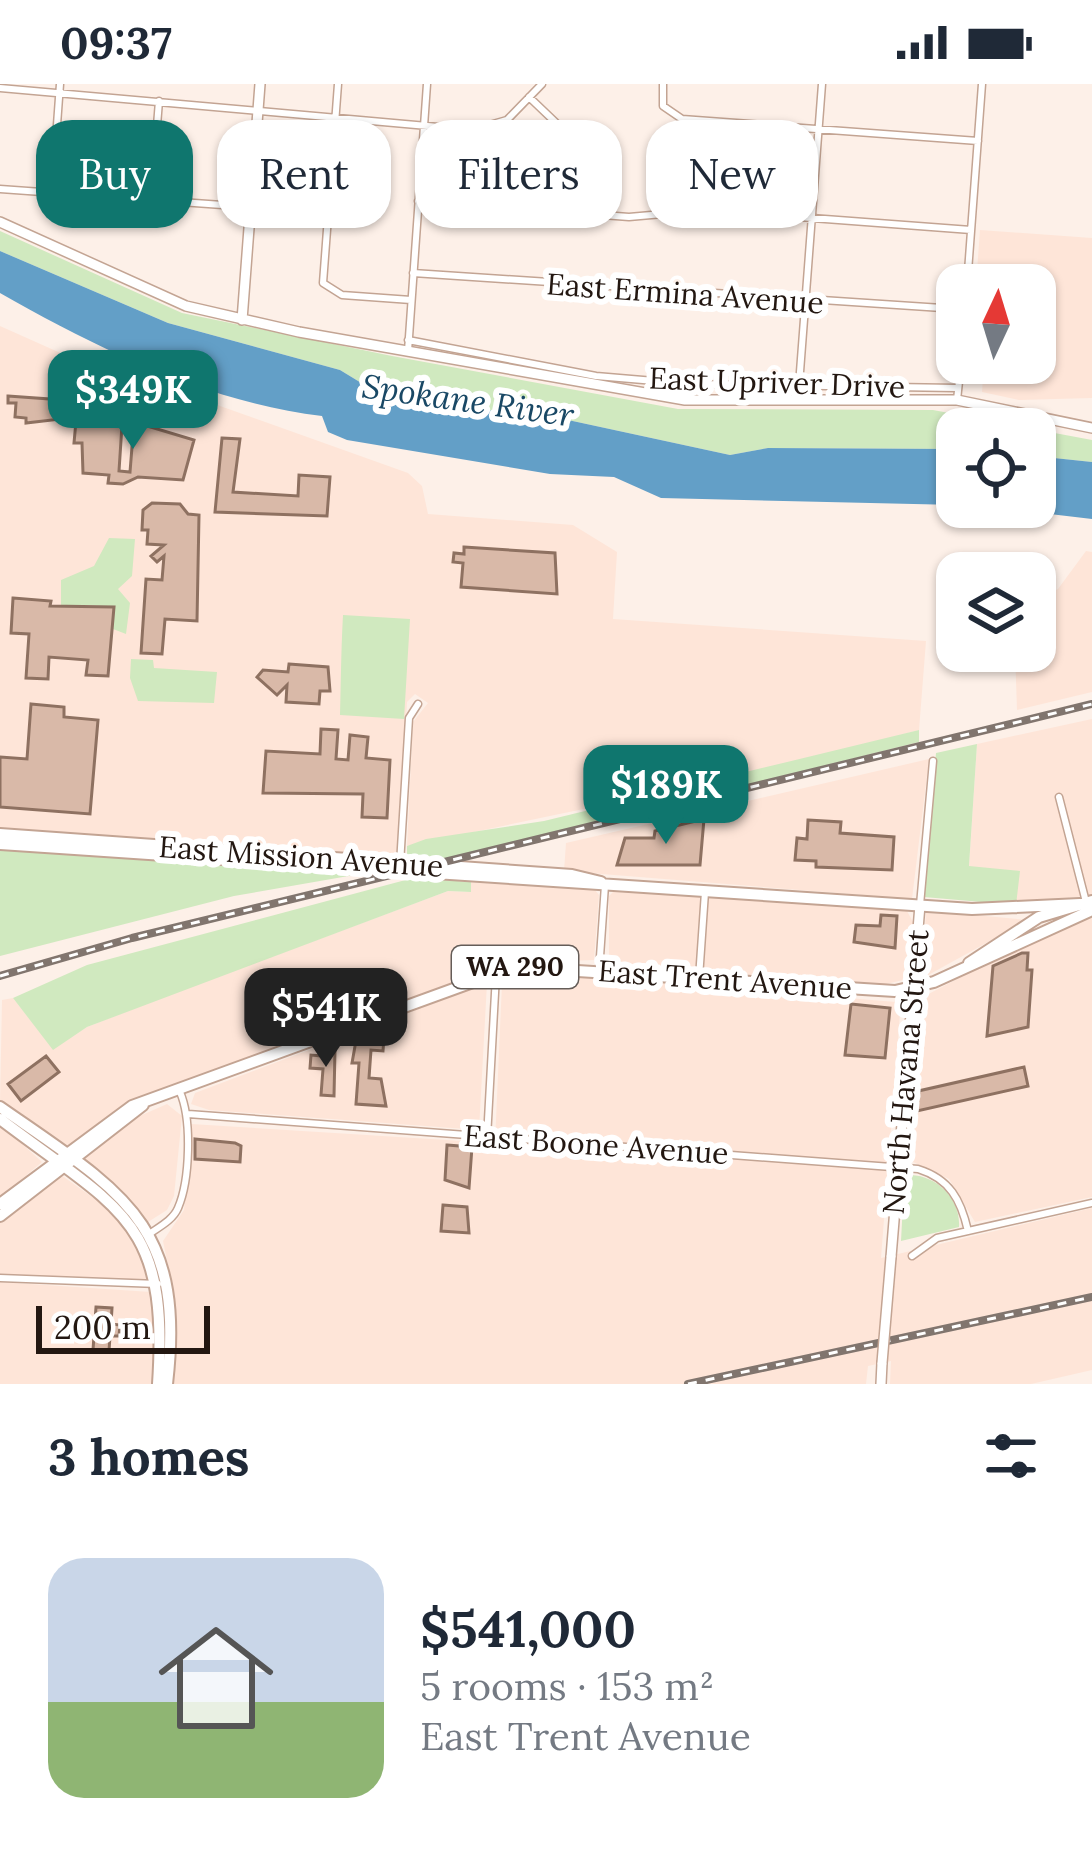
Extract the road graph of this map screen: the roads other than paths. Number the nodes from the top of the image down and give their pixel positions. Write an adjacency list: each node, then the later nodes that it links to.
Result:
1 (260, 84): 11 (street)
2 (338, 84): 15 (street)
3 (427, 84): 16 (street)
4 (663, 84): 19 (street)
5 (822, 84): 20 (street)
6 (982, 84): 21 (street)
7 (0, 88): 8 (street)
8 (59, 88): 10 (street); 12 (street)
9 (534, 89): 17 (street); 18 (street)
10 (159, 100): 11 (street); 13 (street)
11 (258, 107): 14 (street); 15 (street)
12 (57, 120)
13 (157, 120)
14 (257, 120)
15 (333, 120)
16 (424, 120)
17 (507, 120)
18 (558, 120)
19 (728, 120)
20 (818, 129): 21 (street)
21 (977, 140): 30 (street)
22 (0, 189): 23 (street)
23 (36, 192)
24 (818, 219): 30 (street)
25 (0, 222): 36 (street, East Upriver Drive)
26 (249, 228): 36 (street)
27 (325, 228): 33 (street)
28 (416, 228): 32 (street)
29 (810, 228): 34 (street)
30 (971, 230): 31 (street)
31 (969, 264)
32 (413, 273): 33 (street); 34 (street, East Ermina Avenue)
33 (411, 300): 37 (street)
34 (805, 303): 35 (street, East Ermina Avenue); 39 (street)
35 (936, 309)
36 (242, 320): 37 (street, East Upriver Drive)
37 (408, 346): 38 (street, East Upriver Drive)
38 (595, 381): 39 (street, East Upriver Drive); 42 (street, East Upriver Drive)
39 (799, 384): 41 (street, East Upriver Drive); 42 (street)
40 (958, 384): 41 (street)
41 (957, 394): 42 (street, East Upriver Drive); 43 (street, East Upriver Drive)
42 (798, 401)
43 (1092, 428)
44 (418, 704): 49 (street)
45 (933, 761): 52 (street, North Havana Street)
46 (1059, 797): 53 (street)
47 (0, 834): 49 (main road, East Mission Avenue)
48 (0, 844): 49 (main road, East Mission Avenue)
49 (399, 868): 50 (main road, East Mission Avenue)
50 (603, 882): 51 (main road, East Mission Avenue); 57 (street)
51 (705, 890): 52 (main road, East Mission Avenue); 59 (street)
52 (920, 905): 54 (main road, East Mission Avenue); 60 (street, North Havana Street)
53 (1087, 906): 54 (main road, East Mission Avenue); 55 (main road, East Trent Avenue / WA 290); 56 (main road, East Trent Avenue / WA 290)
54 (972, 909): 55 (main road, East Mission Avenue)
55 (1040, 917): 56 (main road, East Trent Avenue / WA 290)
56 (967, 965): 60 (main road, East Trent Avenue / WA 290)
57 (599, 971): 58 (main road, East Trent Avenue / WA 290); 59 (main road, East Trent Avenue / WA 290)
58 (496, 973): 61 (main road, East Trent Avenue / WA 290); 64 (street)
59 (699, 978): 60 (main road, East Trent Avenue / WA 290)
60 (911, 988): 66 (street, North Havana Street)
61 (180, 1092): 63 (street); 65 (main road, East Trent Avenue / WA 290)
62 (0, 1113): 65 (main road); 65 (main road)
63 (188, 1114): 64 (street, East Boone Avenue); 70 (street)
64 (487, 1138): 66 (street, East Boone Avenue)
65 (62, 1161): 68 (main road, East Trent Avenue / WA 290); 70 (main road)
66 (897, 1167): 69 (street, East Boone Avenue); 75 (street, North Havana Street, bridge)
67 (1092, 1203): 69 (street)
68 (1, 1211)
69 (968, 1232): 71 (street)
70 (145, 1236): 73 (main road)
71 (912, 1256)
72 (0, 1278): 73 (street)
73 (164, 1283): 74 (main road)
74 (163, 1384)
75 (880, 1384)

